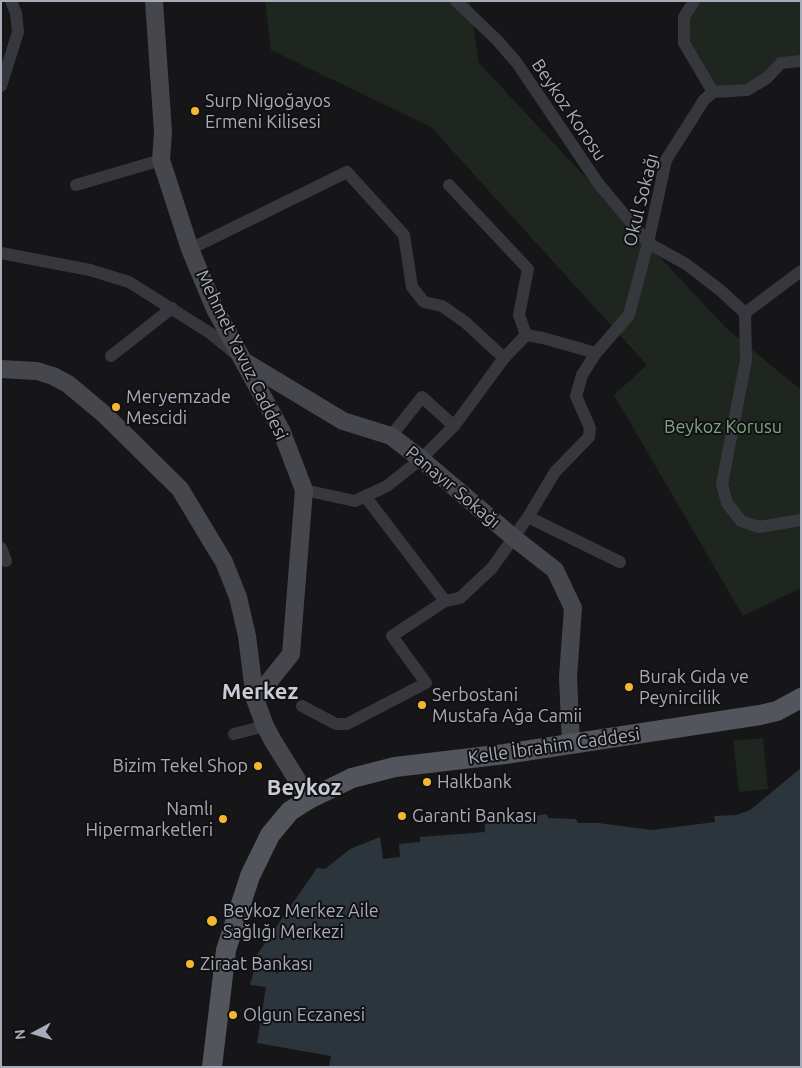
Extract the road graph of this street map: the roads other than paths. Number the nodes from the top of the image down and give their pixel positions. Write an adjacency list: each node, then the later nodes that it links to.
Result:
1 (11, 1): 6 (street)
2 (154, 1): 8 (street, Mehmet Yavuz Caddesi)
3 (456, 1): 11 (street, Beykoz Korosu)
4 (694, 1): 7 (street)
5 (801, 61): 7 (street)
6 (1, 86)
7 (713, 92): 11 (street, Okul Sokağı)
8 (161, 160): 9 (street); 12 (street, Mehmet Yavuz Caddesi)
9 (76, 185)
10 (449, 185): 17 (street)
11 (648, 243): 16 (street); 18 (street, Okul Sokağı)
12 (190, 249): 20 (street); 21 (street, Mehmet Yavuz Caddesi)
13 (1, 254): 15 (street)
14 (801, 271): 16 (street)
15 (172, 308): 19 (street); 21 (street)
16 (745, 313): 29 (street)
17 (526, 335): 18 (street); 20 (street)
18 (596, 353): 28 (street, Okul Sokağı)
19 (111, 356)
20 (504, 358): 23 (street)
21 (244, 362): 24 (street, Panayır Sokağı); 26 (street, Mehmet Yavuz Caddesi)
22 (1, 369): 36 (street)
23 (454, 426): 24 (street, Panayır Sokağı); 25 (street)
24 (391, 436): 25 (street, Panayır Sokağı)
25 (421, 459): 27 (street); 30 (street, Panayır Sokağı)
26 (304, 490): 27 (street); 36 (street, Mehmet Yavuz Caddesi)
27 (365, 496): 34 (street)
28 (528, 517): 30 (street); 33 (street)
29 (801, 520)
30 (514, 538): 34 (street); 40 (street, Panayır Sokağı)
31 (1, 548): 32 (street)
32 (6, 561)
33 (620, 562)
34 (445, 601): 37 (street)
35 (801, 698): 40 (main road, Kelle İbrahim Caddesi)
36 (255, 699): 38 (street)
37 (302, 706)
38 (265, 726): 39 (street); 41 (street)
39 (234, 734)
40 (571, 744): 41 (main road, Kelle İbrahim Caddesi)
41 (309, 799): 42 (main road, Kelle İbrahim Caddesi)
42 (212, 1067)

